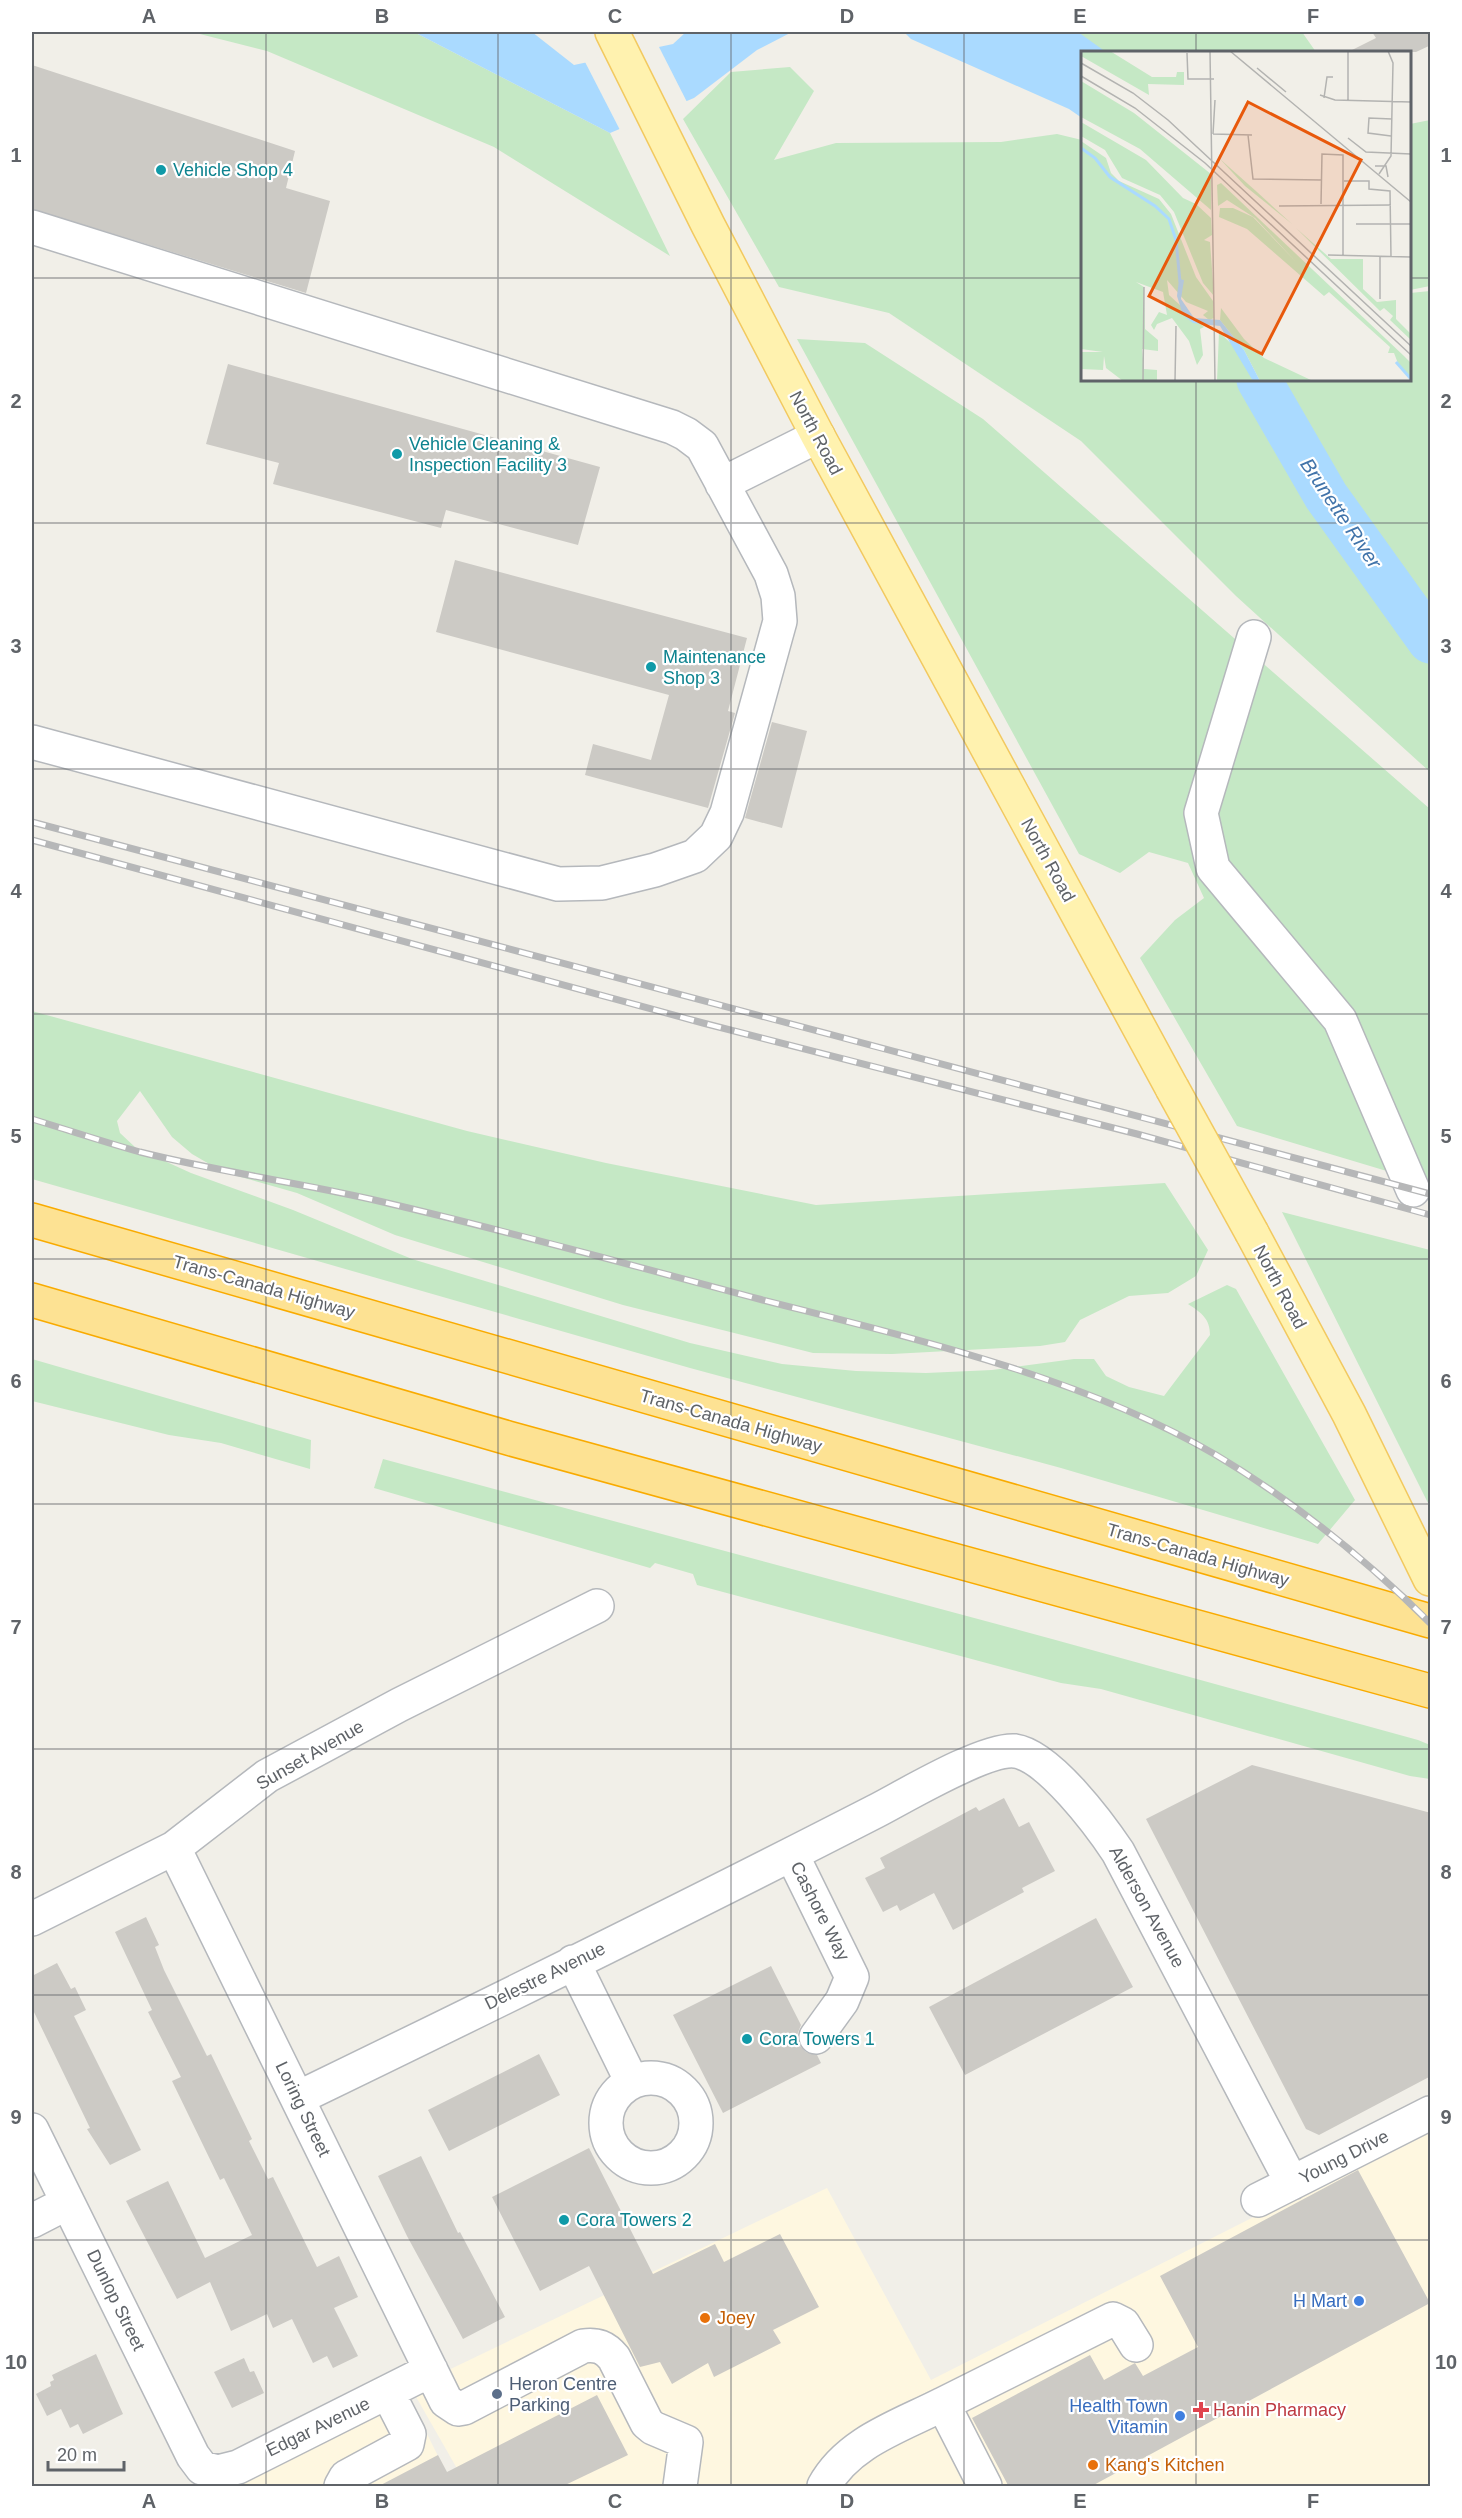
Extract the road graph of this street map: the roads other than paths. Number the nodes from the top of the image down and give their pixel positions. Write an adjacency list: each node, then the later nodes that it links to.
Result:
1 (617, 42): 3 (main road, North Road)
2 (32, 227): 4 (street)
3 (818, 436): 4 (street); 10 (main road, North Road, bridge)
4 (723, 484): 6 (street)
5 (1254, 637): 7 (street)
6 (32, 742)
7 (1413, 1190)
8 (32, 1220): 12 (highway, Trans-Canada Highway)
9 (32, 1300): 13 (highway)
10 (1431, 1579)
11 (597, 1606): 14 (street, Sunset Avenue)
12 (1431, 1621)
13 (1431, 1691)
14 (174, 1848): 16 (street, Sunset Avenue); 20 (street, Loring Street)
15 (792, 1855): 17 (street, Delestre Avenue); 18 (street, Cashore Way); 23 (street, Alderson Avenue)
16 (32, 1919)
17 (573, 1962): 19 (street); 20 (street, Delestre Avenue)
18 (816, 2037)
19 (632, 2082)
20 (298, 2098): 28 (street, Loring Street)
21 (1431, 2113): 23 (street, Young Drive)
22 (32, 2130): 25 (street, Dunlop Street)
23 (1292, 2183): 24 (street, Young Drive)
24 (1258, 2200)
25 (67, 2203): 26 (street); 31 (street, Dunlop Street)
26 (32, 2221)
27 (1136, 2345): 30 (street)
28 (431, 2370): 29 (street, Edgar Avenue); 33 (street, Loring Street)
29 (388, 2393): 31 (street, Edgar Avenue); 32 (street)
30 (943, 2404): 34 (street); 35 (street)
31 (202, 2468)
32 (341, 2487)
33 (680, 2487)
34 (824, 2487)
35 (985, 2487)

